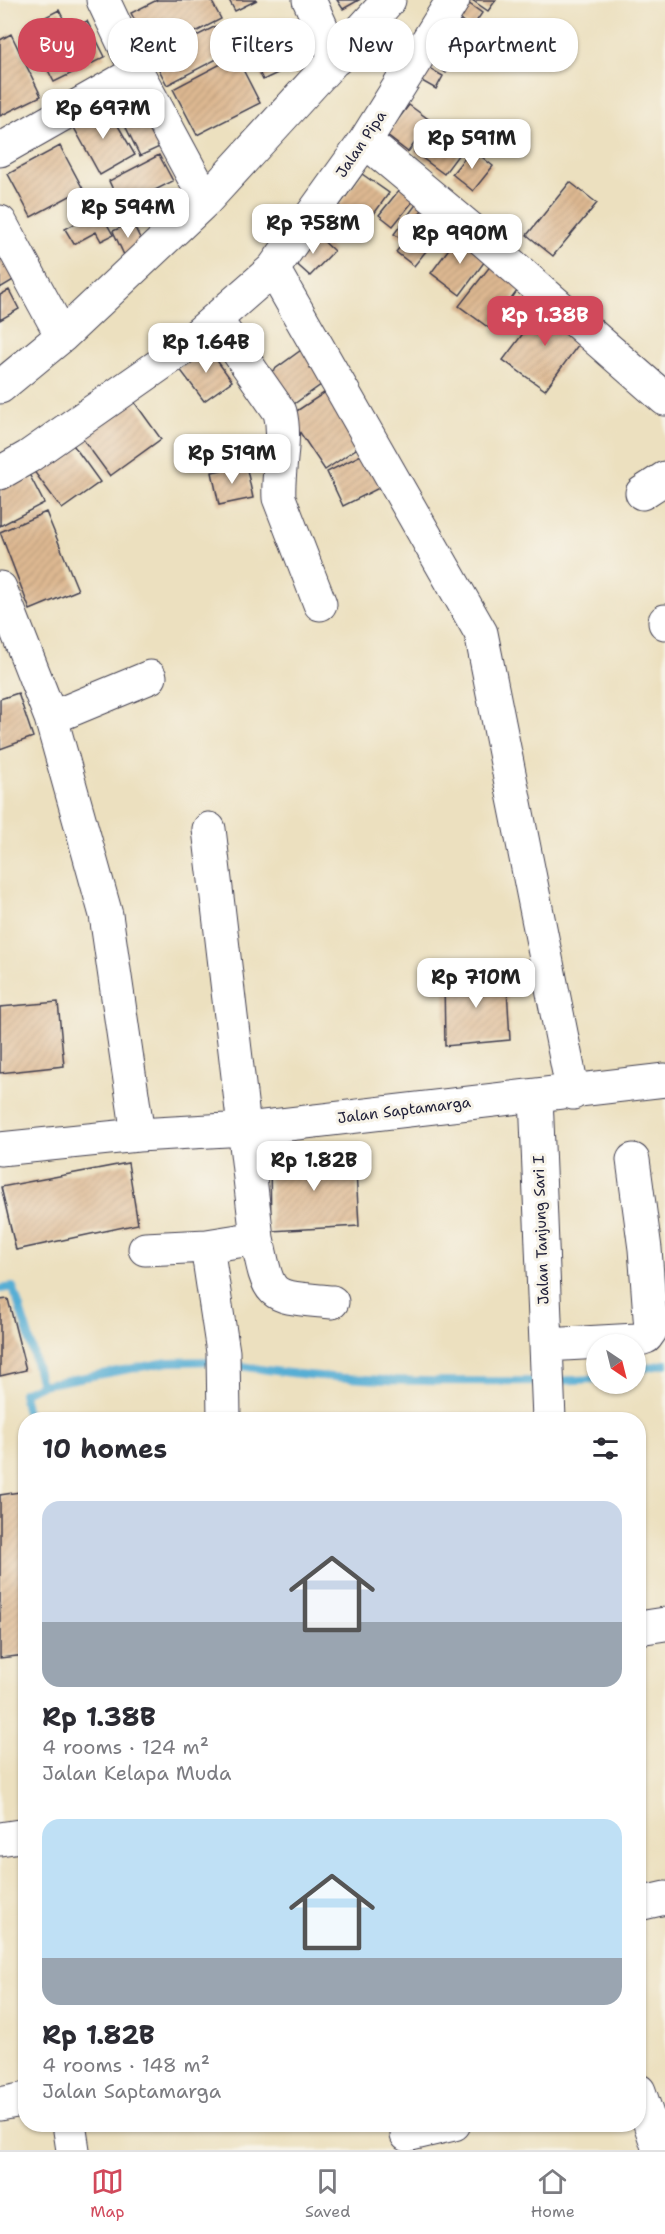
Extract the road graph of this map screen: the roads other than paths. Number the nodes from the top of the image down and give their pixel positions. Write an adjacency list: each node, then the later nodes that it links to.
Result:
1 (103, 0): 5 (street)
2 (309, 0): 7 (street)
3 (389, 0): 6 (street)
4 (453, 0): 10 (street, Jalan Pipa)
5 (112, 18)
6 (373, 18)
7 (327, 39)
8 (327, 69): 12 (street)
9 (137, 72): 11 (street); 12 (street)
10 (365, 141): 14 (street, Jalan Pipa); 18 (street)
11 (0, 150)
12 (206, 200): 16 (street)
13 (0, 222): 16 (street)
14 (273, 269): 15 (street, Jalan Pipa); 26 (street)
15 (216, 320): 19 (street, Jalan Pipa); 21 (street)
16 (62, 336): 17 (street)
17 (0, 387)
18 (665, 399)
19 (0, 473)
20 (0, 588): 23 (street)
21 (320, 604)
22 (150, 677): 23 (street)
23 (51, 718): 29 (street)
24 (208, 829): 28 (street)
25 (665, 1080): 26 (street, Jalan Saptamarga)
26 (573, 1093): 27 (street, Jalan Saptamarga)
27 (536, 1096): 28 (street, Jalan Saptamarga); 36 (street, Jalan Tanjung Sari I)
28 (245, 1129): 29 (street, Jalan Saptamarga); 32 (street)
29 (138, 1135): 30 (street, Jalan Saptamarga)
30 (0, 1149)
31 (633, 1160): 36 (street)
32 (257, 1238): 33 (street); 35 (street)
33 (207, 1245): 34 (street); 38 (street)
34 (145, 1249)
35 (332, 1302)
36 (547, 1355): 37 (street, Jalan Tanjung Sari I)
37 (549, 1408)
38 (224, 1412)
39 (665, 1624): 40 (street)
40 (646, 1627)
41 (18, 1836): 42 (street)
42 (0, 1839)
43 (665, 1898): 44 (street)
44 (646, 1902)
45 (648, 2094): 52 (street)
46 (18, 2101): 47 (street)
47 (0, 2104)
48 (70, 2132): 51 (street)
49 (420, 2132): 50 (street)
50 (407, 2135)
51 (73, 2150)
52 (659, 2150)

